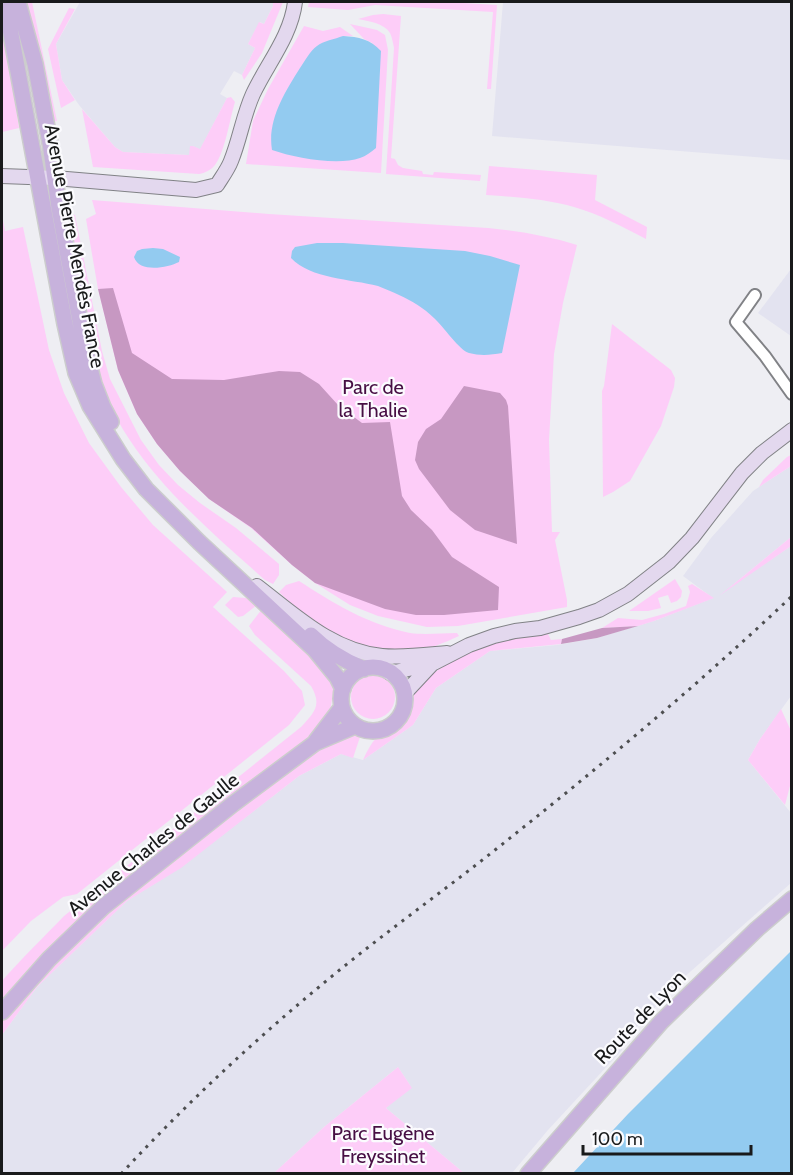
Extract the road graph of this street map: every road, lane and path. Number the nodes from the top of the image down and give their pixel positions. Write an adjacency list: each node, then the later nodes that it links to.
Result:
1 (5, 2): 5 (main road, Avenue Pierre Mendès France)
2 (18, 2): 6 (main road, Avenue Pierre Mendès France)
3 (295, 2): 6 (main road)
4 (2, 176): 5 (main road)
5 (38, 177): 6 (main road); 15 (main road, Avenue Pierre Mendès France)
6 (55, 178): 10 (main road, Avenue Pierre Mendès France)
7 (755, 295): 8 (street)
8 (792, 394)
9 (792, 430): 11 (main road, Avenue Pierre Mendès France)
10 (257, 586): 11 (main road); 13 (main road, Avenue Pierre Mendès France)
11 (452, 653): 12 (main road, Avenue Pierre Mendès France)
12 (432, 664): 14 (main road, Avenue Pierre Mendès France); 16 (main road, Avenue Pierre Mendès France)
13 (364, 669): 14 (main road, Avenue Pierre Mendès France); 15 (main road)
14 (390, 673): 16 (main road)
15 (343, 689): 17 (main road)
16 (404, 694): 18 (main road, Avenue Pierre Mendès France)
17 (342, 707): 18 (main road); 19 (main road, Avenue Charles de Gaulle)
18 (355, 726): 19 (main road, Avenue Charles de Gaulle)
19 (315, 743): 21 (main road, Avenue Charles de Gaulle)
20 (792, 899): 22 (main road, Route de Lyon)
21 (2, 1012)
22 (528, 1173)

